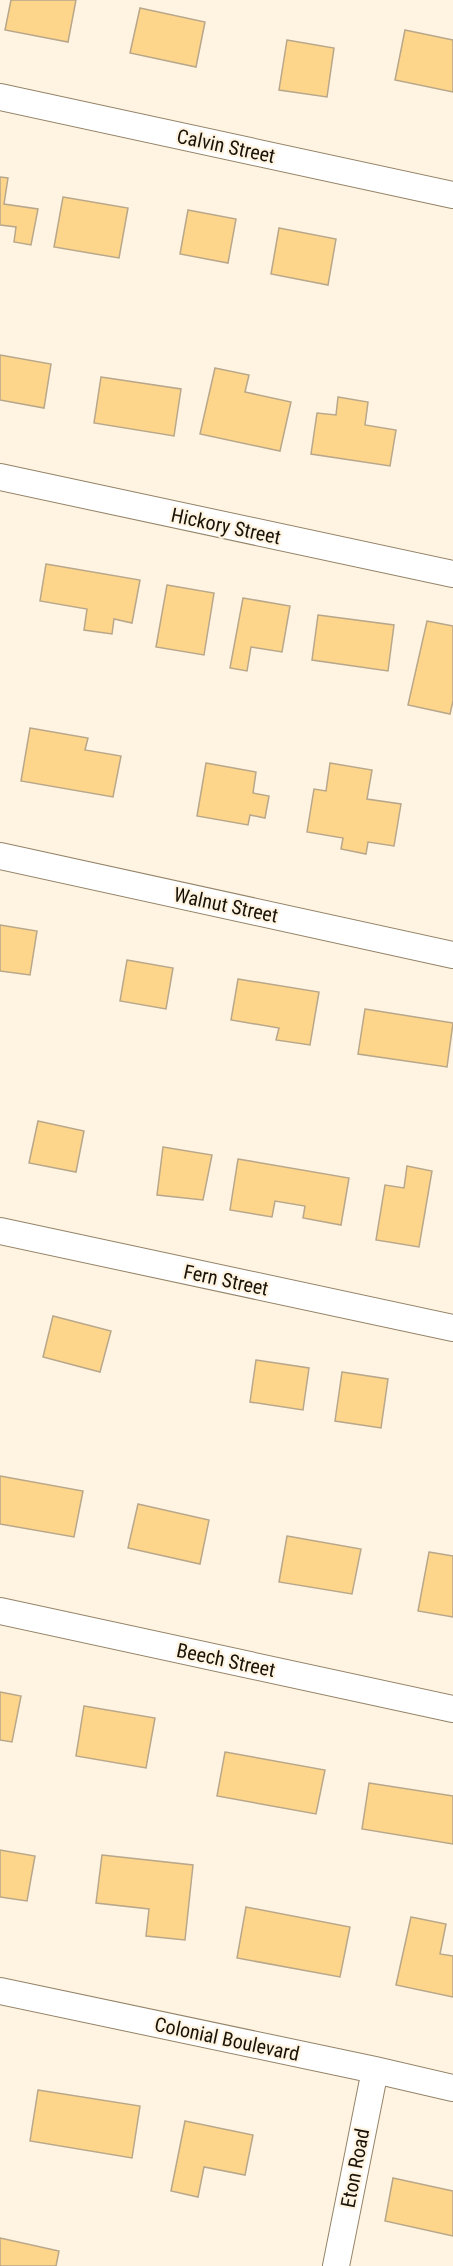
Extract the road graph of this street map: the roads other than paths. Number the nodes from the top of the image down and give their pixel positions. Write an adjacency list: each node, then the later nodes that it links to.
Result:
1 (0, 97): 2 (street, Calvin Street)
2 (453, 195)
3 (0, 477): 4 (street, Hickory Street)
4 (453, 574)
5 (0, 856): 6 (street, Walnut Street)
6 (453, 955)
7 (0, 1231): 8 (street, Fern Street)
8 (453, 1328)
9 (0, 1611): 10 (street, Beech Street)
10 (453, 1709)
11 (0, 1991): 12 (street, Colonial Boulevard)
12 (375, 2070): 13 (street, Colonial Boulevard); 14 (street, Eton Road)
13 (453, 2088)
14 (336, 2266)

